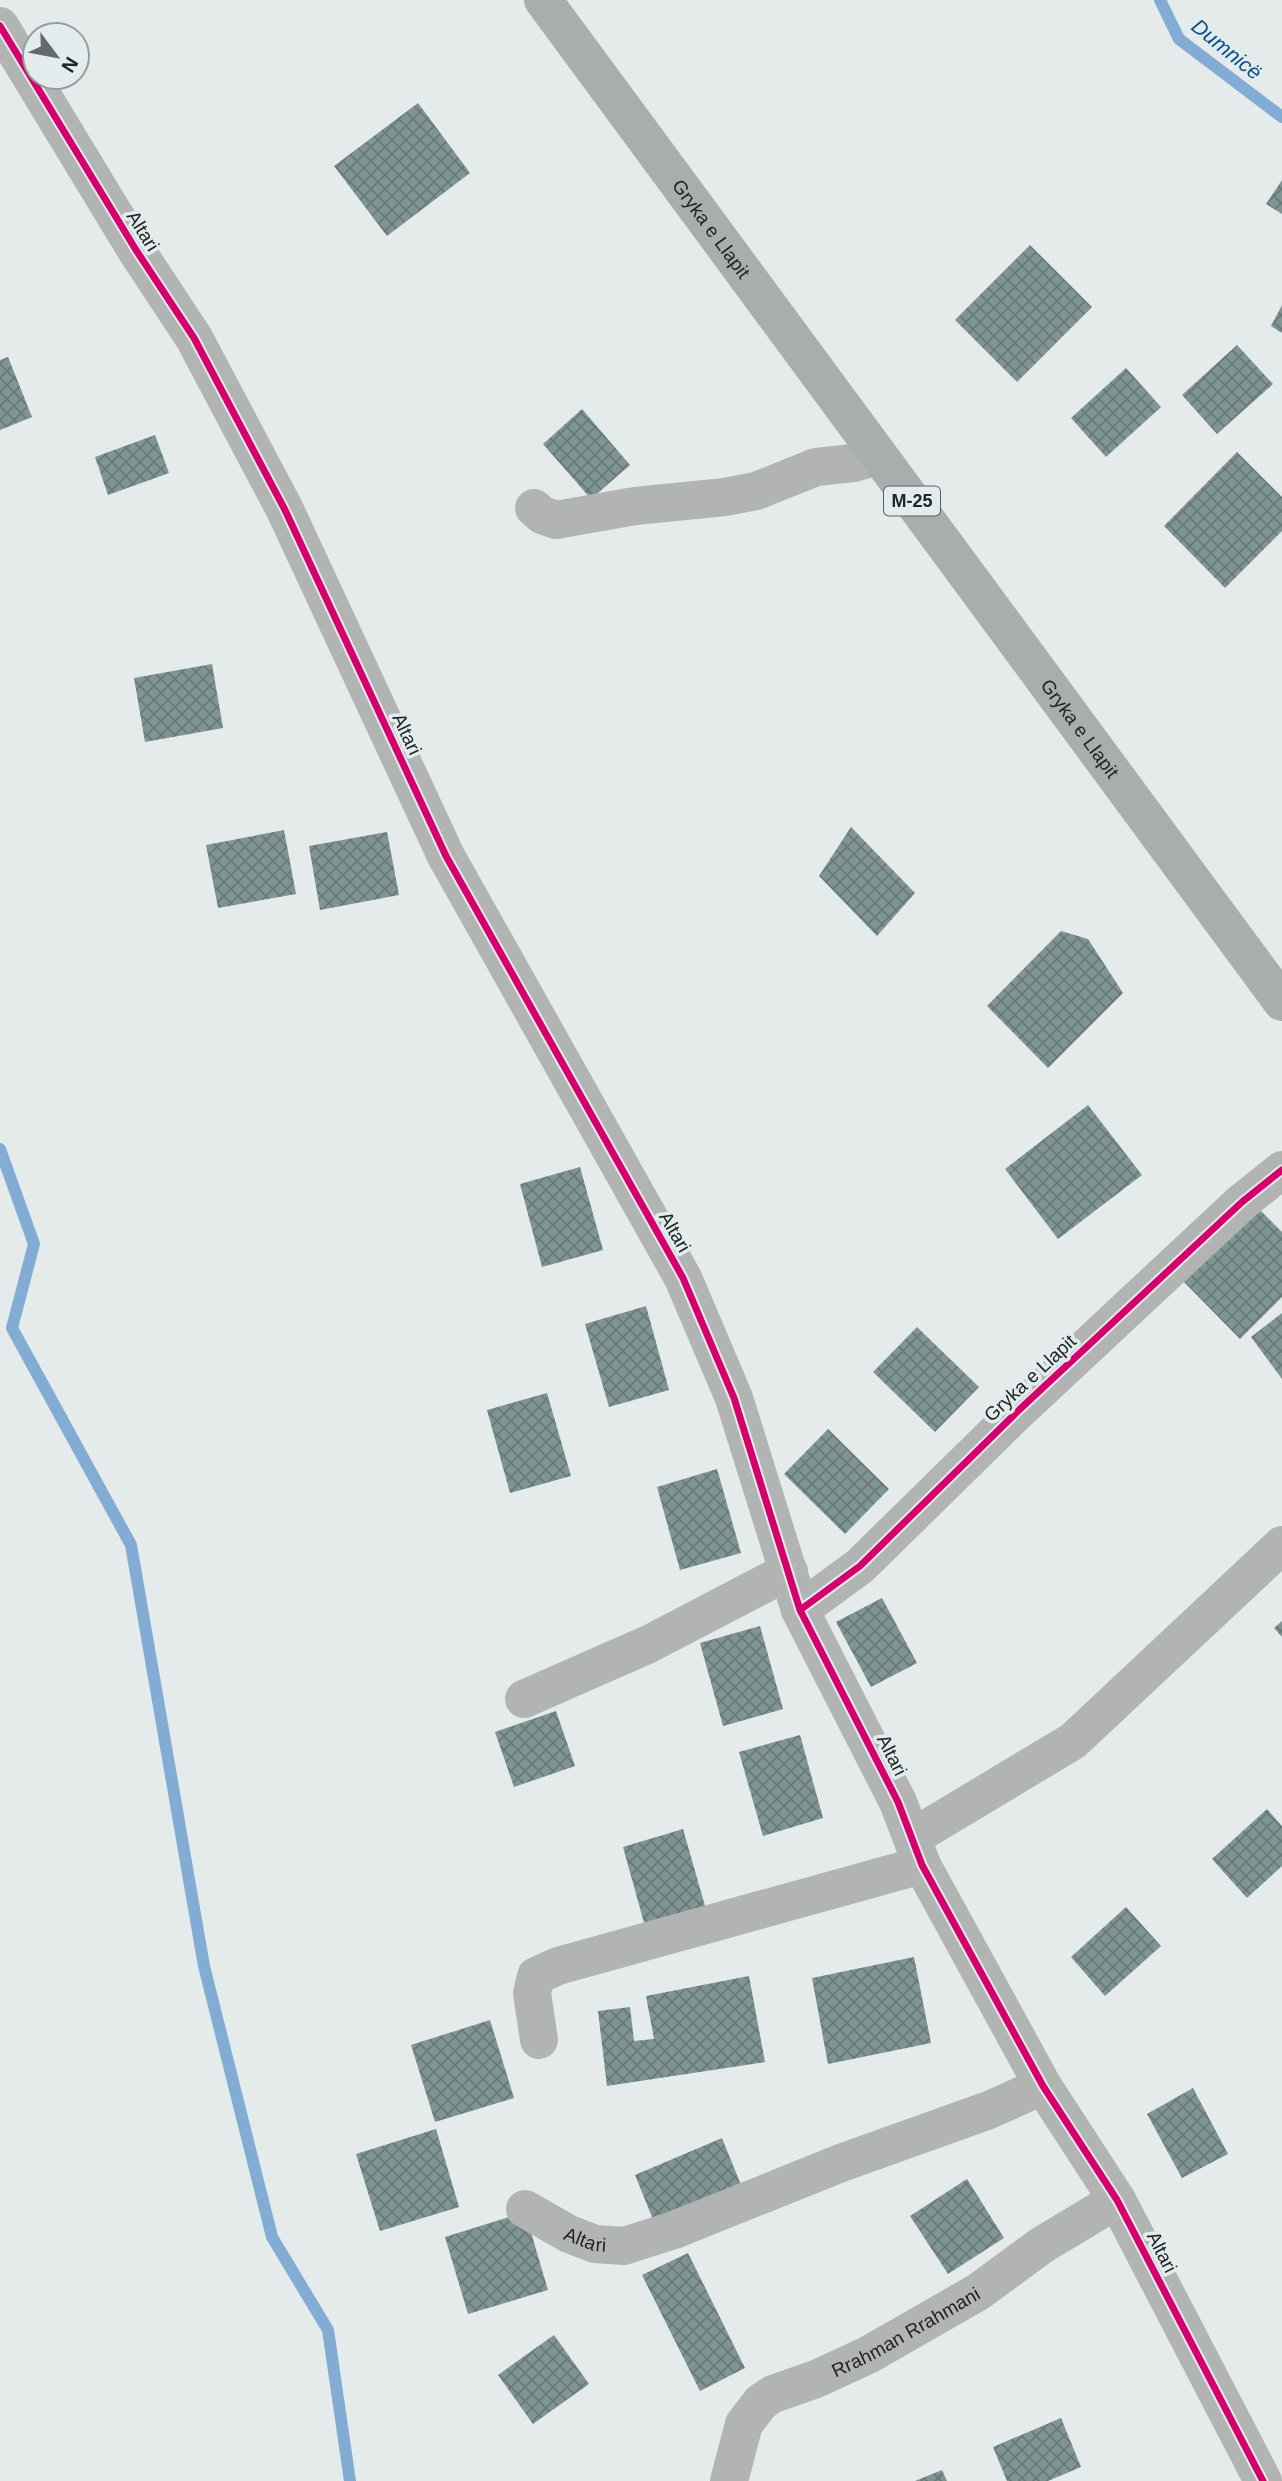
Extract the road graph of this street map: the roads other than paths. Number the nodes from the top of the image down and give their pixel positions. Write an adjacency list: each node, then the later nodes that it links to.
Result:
1 (543, 0): 3 (main road, Gryka e Llapit / M-25)
2 (0, 26): 8 (street, Altari)
3 (878, 456): 4 (street); 5 (main road, Gryka e Llapit / M-25)
4 (534, 508)
5 (1282, 1002)
6 (1282, 1170): 9 (street, Gryka e Llapit)
7 (1282, 1545): 11 (street)
8 (789, 1571): 9 (street, Altari); 10 (street)
9 (800, 1610): 11 (street, Altari)
10 (524, 1699)
11 (917, 1851): 12 (street); 13 (street, Altari)
12 (540, 2039)
13 (1043, 2086): 14 (street, Altari); 15 (street, Altari)
14 (1117, 2200): 16 (street, Rrahman Rrahmani); 17 (street, Altari)
15 (525, 2209)
16 (729, 2481)
17 (1263, 2481)

